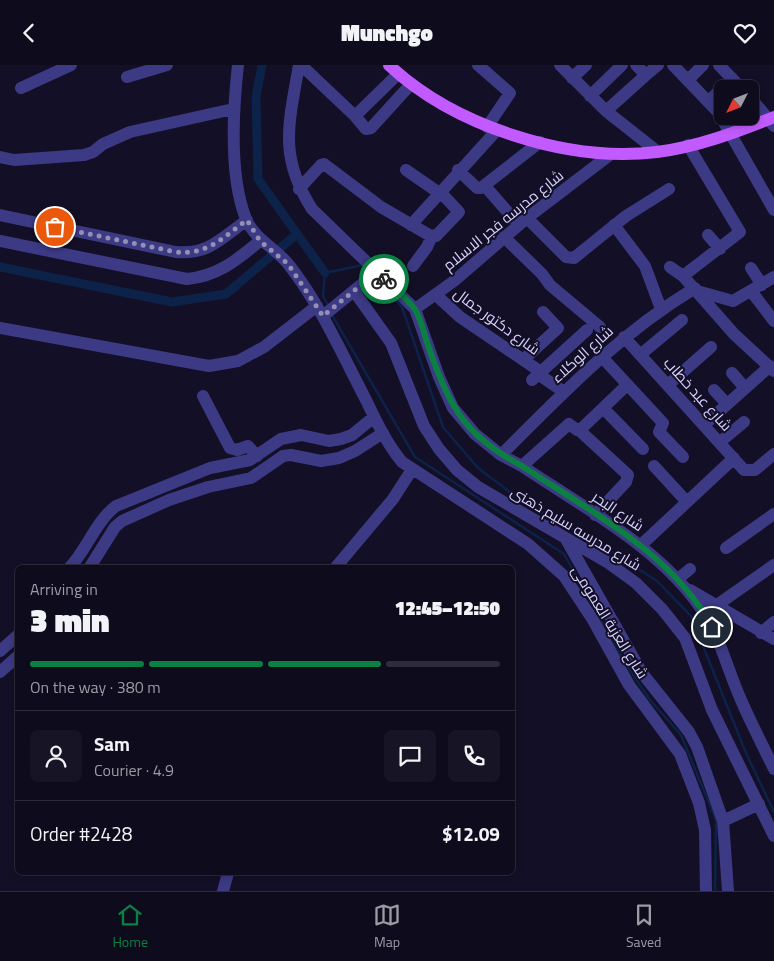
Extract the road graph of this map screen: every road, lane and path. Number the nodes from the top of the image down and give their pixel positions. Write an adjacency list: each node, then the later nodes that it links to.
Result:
1 (71, 65): 21 (street)
2 (167, 65): 16 (street)
3 (238, 65): 25 (street)
4 (300, 65): 27 (street); 39 (street)
5 (478, 65): 29 (street)
6 (560, 65): 17 (street)
7 (586, 65): 17 (street)
8 (622, 65): 22 (street)
9 (636, 65): 15 (street)
10 (658, 65): 15 (street)
11 (673, 65): 19 (street)
12 (703, 65): 19 (street)
13 (719, 65): 18 (street)
14 (393, 68): 20 (main road); 27 (street)
15 (646, 75): 26 (street)
16 (127, 77)
17 (572, 78): 22 (street)
18 (732, 78): 23 (street)
19 (688, 80): 23 (street)
20 (410, 84): 27 (street); 29 (main road)
21 (21, 88)
22 (590, 96): 26 (street)
23 (709, 101): 30 (street)
24 (759, 106): 28 (street)
25 (233, 109): 35 (street); 44 (street)
26 (606, 111): 33 (street)
27 (355, 116)
28 (773, 120): 30 (main road)
29 (492, 129): 31 (main road); 37 (street)
30 (730, 133): 32 (main road); 42 (street)
31 (540, 142): 34 (main road); 38 (street)
32 (688, 145): 33 (main road); 53 (street)
33 (658, 152): 34 (main road)
34 (611, 154): 45 (street, شارع مدرسه فجر الاسلام)
35 (0, 157)
36 (406, 170): 41 (street)
37 (458, 170): 38 (street); 41 (street)
38 (485, 186): 45 (street)
39 (299, 189): 46 (street); 57 (street)
40 (669, 189): 47 (street)
41 (439, 193): 46 (street); 49 (street)
42 (774, 210)
43 (0, 215): 44 (street)
44 (247, 220): 52 (street)
45 (523, 221): 47 (street); 50 (street, شارع مدرسه فجر الاسلام)
46 (411, 225): 49 (street)
47 (614, 225): 65 (street)
48 (708, 235): 53 (street)
49 (432, 236): 54 (street)
50 (504, 237): 63 (street, شارع مدرسه فجر الاسلام); 71 (street)
51 (0, 241): 52 (street)
52 (260, 241): 66 (street, شارع العزبة العمومى)
53 (720, 249): 58 (street)
54 (413, 266)
55 (670, 267): 58 (street)
56 (751, 267): 60 (street)
57 (375, 270): 62 (street); 64 (street)
58 (684, 276): 61 (street)
59 (774, 277): 60 (street)
60 (756, 288): 61 (street); 69 (street)
61 (696, 290): 65 (street, شارع الوكلاء); 78 (street)
62 (349, 295): 66 (street); 107 (street, شارع مدرسه سليم ذهنى)
63 (436, 295): 64 (street, شارع مدرسه فجر الاسلام); 77 (street, شارع دكتور جمال)
64 (415, 309): 96 (street, شارع البحر)
65 (661, 309): 73 (street, شارع الوكلاء)
66 (321, 312): 70 (street); 89 (street, شارع العزبة العمومى)
67 (543, 312): 77 (street)
68 (682, 320): 75 (street)
69 (774, 321)
70 (0, 327)
71 (600, 327)
72 (587, 329): 80 (street)
73 (624, 337): 75 (street, شارع عبد خطاب); 76 (street, شارع الوكلاء)
74 (711, 347): 81 (street)
75 (640, 355): 81 (street, شارع عبد خطاب)
76 (601, 356): 82 (street); 85 (street, شارع الوكلاء)
77 (523, 360): 80 (street, شارع دكتور جمال)
78 (772, 369): 83 (street)
79 (732, 373): 83 (street)
80 (537, 375): 85 (street, شارع دكتور جمال)
81 (669, 384): 91 (street, شارع عبد خطاب)
82 (627, 385): 88 (street); 99 (street)
83 (745, 388): 87 (street)
84 (714, 389): 87 (street)
85 (564, 392): 96 (street, شارع الوكلاء)
86 (203, 396): 98 (street)
87 (728, 404): 91 (street)
88 (603, 408): 92 (street); 95 (street)
89 (374, 417): 93 (street, شارع العزبة العمومى); 98 (street)
90 (744, 422): 94 (street)
91 (704, 425): 94 (street, شارع عبد خطاب)
92 (579, 430): 101 (street); 106 (street)
93 (383, 433): 103 (street, شارع العزبة العمومى); 111 (street)
94 (720, 442): 100 (street, شارع عبد خطاب)
95 (643, 449)
96 (501, 455): 101 (street, شارع البحر)
97 (774, 455): 100 (street, شارع عبد خطاب)
98 (258, 456): 110 (street)
99 (683, 457)
100 (734, 458): 104 (street)
101 (522, 466): 106 (street, شارع البحر)
102 (654, 466): 104 (street)
103 (411, 471): 112 (street); 130 (street, شارع العزبة العمومى)
104 (687, 502): 108 (street)
105 (774, 514): 109 (street)
106 (595, 515): 108 (street, شارع البحر)
107 (567, 541): 125 (street, شارع مدرسه سليم ذهنى); 126 (street)
108 (640, 546): 115 (street, شارع البحر)
109 (726, 548)
110 (72, 565)
111 (91, 565)
112 (338, 565)
113 (774, 565): 116 (street)
114 (690, 569): 115 (street)
115 (682, 584): 116 (street); 124 (street, شارع البحر)
116 (717, 605): 118 (street)
117 (774, 622): 118 (street)
118 (761, 633): 119 (street)
119 (774, 639)
120 (15, 642): 121 (street)
121 (0, 651)
122 (15, 659): 123 (street)
123 (0, 672)
124 (774, 769)
125 (759, 804): 126 (street); 127 (street, شارع مدرسه سليم ذهنى)
126 (723, 821): 131 (street)
127 (774, 836)
128 (227, 875): 129 (street)
129 (223, 891)
130 (706, 891)
131 (728, 891)

